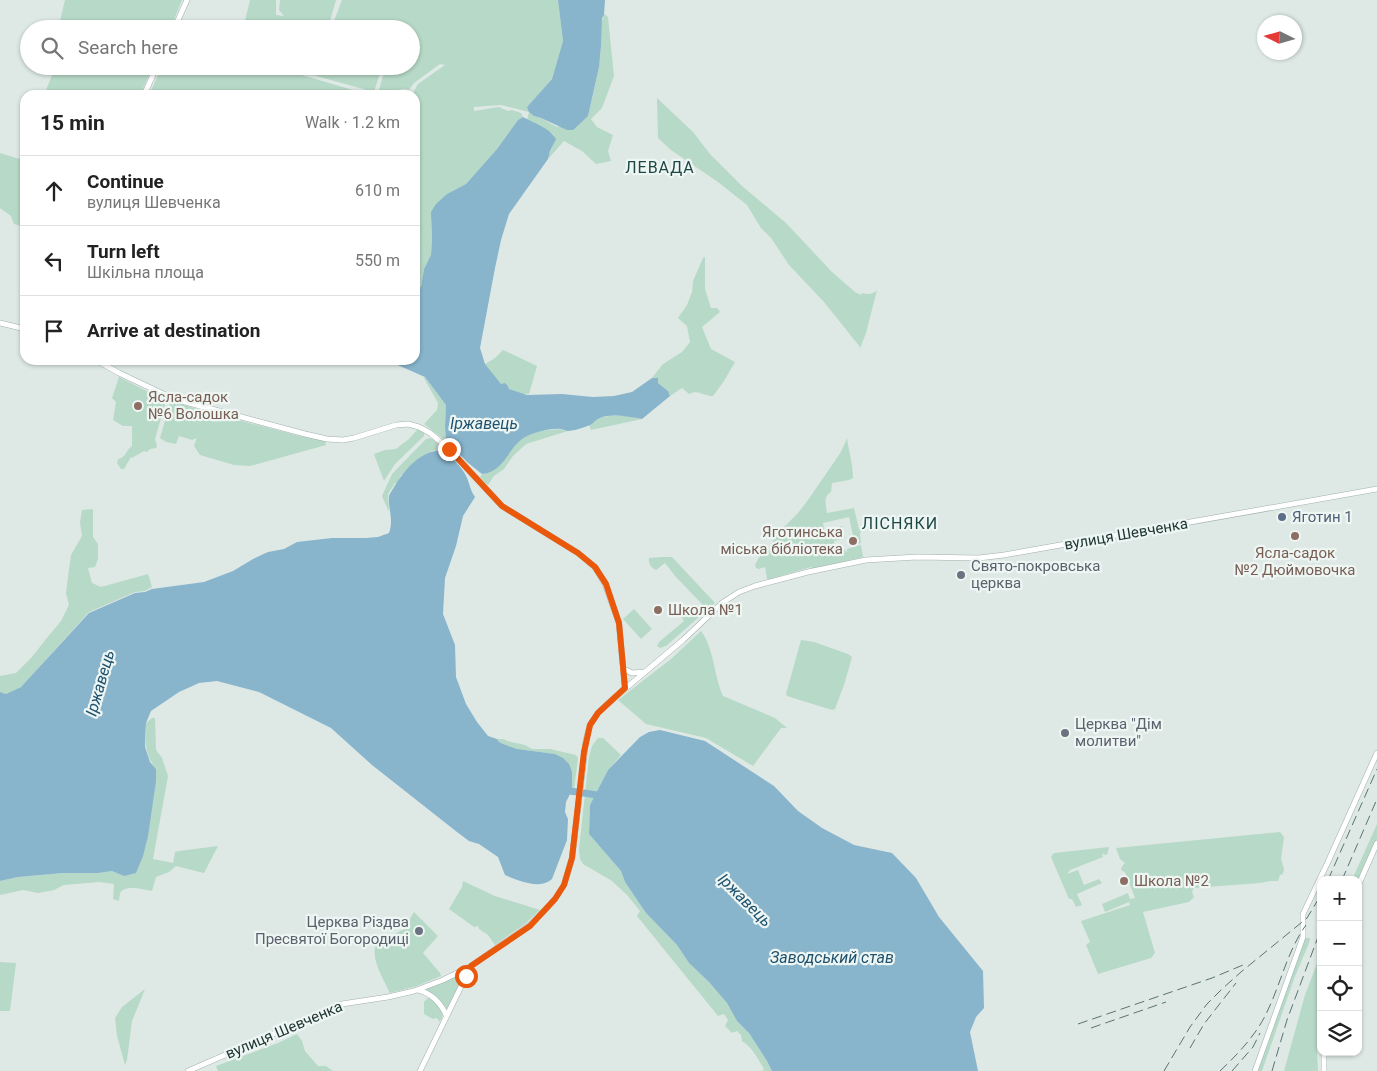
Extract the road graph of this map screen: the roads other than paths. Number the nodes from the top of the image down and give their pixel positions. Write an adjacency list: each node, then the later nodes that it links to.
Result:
1 (186, 0): 2 (street)
2 (178, 20)
3 (153, 75): 4 (street)
4 (146, 90)
5 (0, 323): 6 (street)
6 (20, 328)
7 (105, 365): 9 (street)
8 (1377, 489): 10 (street, вулиця Шевченка)
9 (624, 669): 10 (street); 11 (street)
10 (645, 672): 11 (street, вулиця Шевченка)
11 (625, 688): 15 (street, вулиця Шевченка)
12 (1377, 753): 21 (street)
13 (1377, 843): 14 (street)
14 (1362, 877)
15 (471, 966): 16 (street, вулиця Шевченка); 17 (street)
16 (418, 990): 17 (street); 19 (street, вулиця Шевченка)
17 (446, 1015): 20 (street)
18 (1324, 1056): 22 (street)
19 (188, 1071)
20 (420, 1071)
21 (1255, 1071)
22 (1324, 1071)

